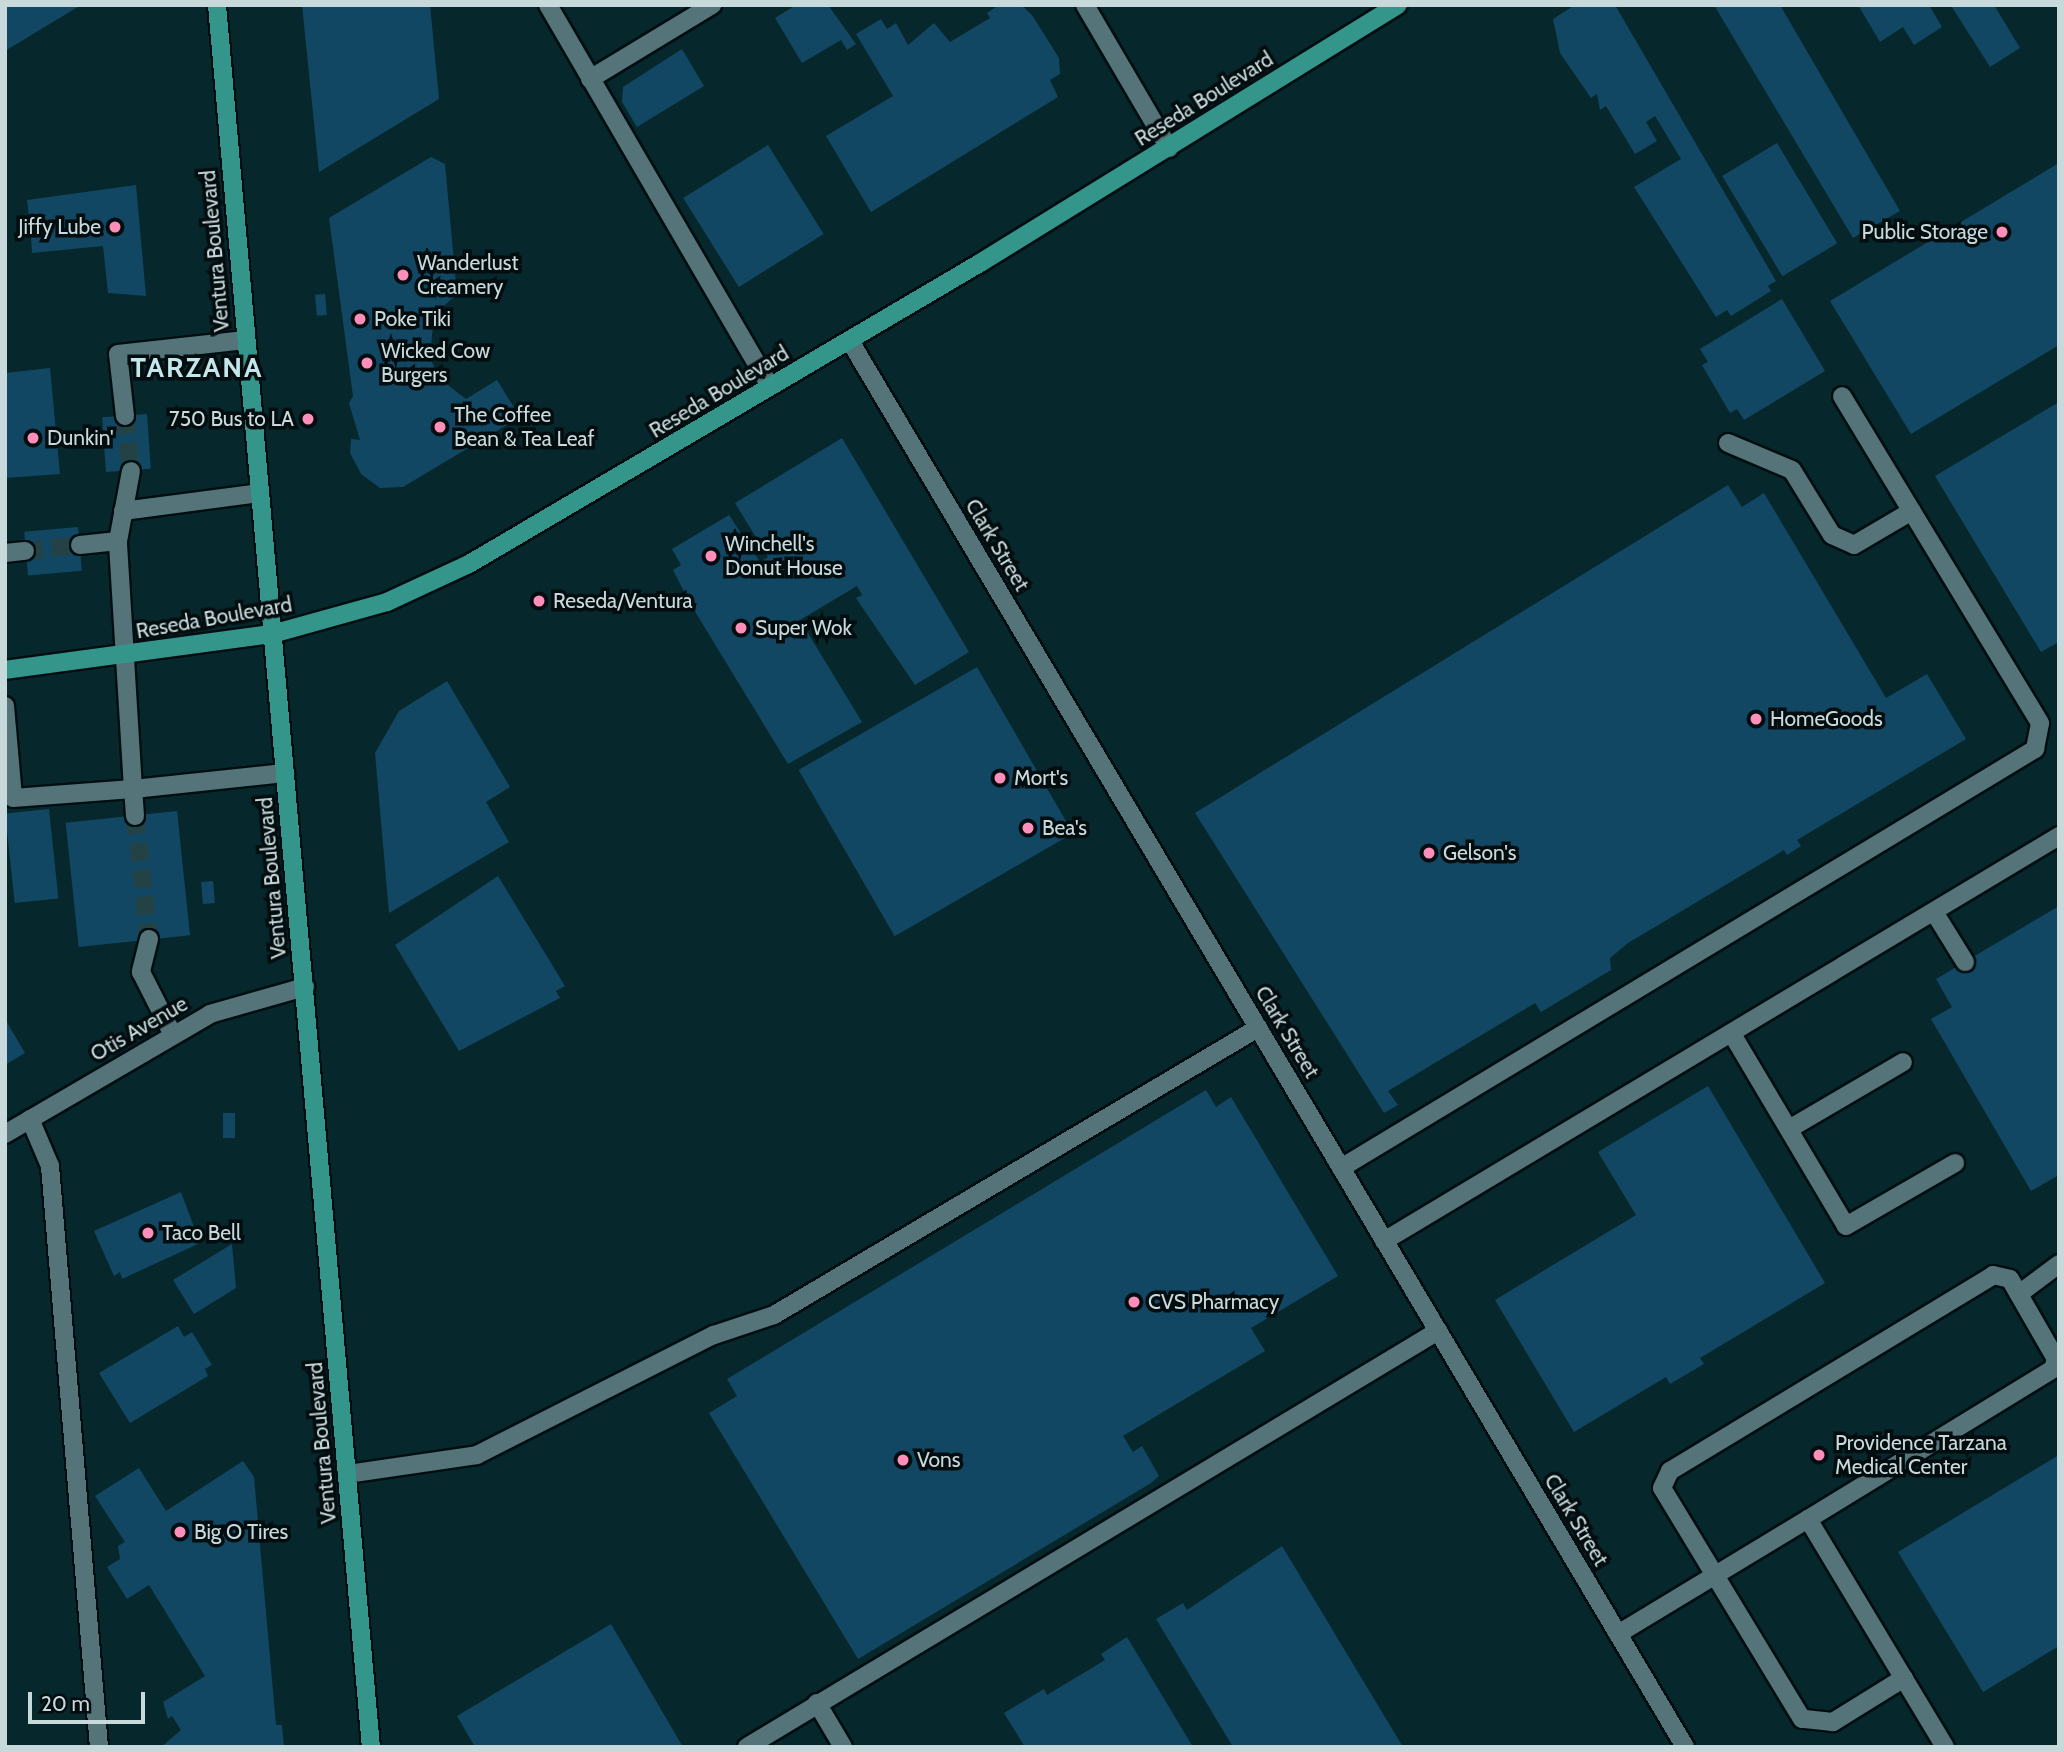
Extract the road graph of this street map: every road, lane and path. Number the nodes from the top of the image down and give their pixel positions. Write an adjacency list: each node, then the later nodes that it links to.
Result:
1 (217, 5): 8 (main road, Ventura Boulevard)
2 (548, 5): 6 (street)
3 (712, 5): 6 (street)
4 (1085, 5): 7 (street)
5 (1398, 5): 7 (main road, Reseda Boulevard)
6 (590, 79): 10 (street)
7 (1169, 148): 9 (main road, Reseda Boulevard)
8 (245, 340): 12 (street); 15 (main road, Ventura Boulevard)
9 (850, 341): 10 (main road, Reseda Boulevard); 34 (street, Clark Street)
10 (770, 386): 22 (main road, Reseda Boulevard)
11 (1842, 396): 17 (street)
12 (125, 416)
13 (1728, 443): 17 (street)
14 (131, 471): 16 (street)
15 (259, 493): 16 (street); 22 (main road, Ventura Boulevard)
16 (123, 511): 18 (street)
17 (1912, 511): 42 (street)
18 (118, 541): 19 (street); 23 (street)
19 (80, 545)
20 (25, 551): 21 (street)
21 (5, 553)
22 (272, 634): 23 (main road, Reseda Boulevard); 26 (main road, Ventura Boulevard)
23 (121, 657): 24 (main road, Reseda Boulevard); 27 (street)
24 (5, 670)
25 (5, 706): 27 (street)
26 (285, 773): 27 (street); 33 (main road, Ventura Boulevard)
27 (133, 789): 28 (street)
28 (135, 816)
29 (2059, 836): 30 (street)
30 (1934, 912): 32 (street); 35 (street)
31 (149, 939): 36 (street)
32 (1965, 962)
33 (305, 987): 36 (street, Otis Avenue); 47 (main road, Ventura Boulevard)
34 (1258, 1028): 42 (street, Clark Street); 47 (street)
35 (1732, 1034): 40 (street); 43 (street)
36 (173, 1035): 38 (street, Otis Avenue)
37 (1903, 1062): 40 (street)
38 (30, 1119): 39 (street, Otis Avenue); 53 (street)
39 (7, 1129)
40 (1789, 1129): 41 (street)
41 (1955, 1163)
42 (1341, 1168): 43 (street, Clark Street)
43 (1384, 1241): 46 (street, Clark Street)
44 (2059, 1264): 45 (street)
45 (2019, 1294): 48 (street); 49 (street)
46 (1438, 1331): 50 (street, Clark Street); 52 (street)
47 (347, 1474): 54 (main road, Ventura Boulevard)
48 (1808, 1519): 49 (street); 51 (street)
49 (1715, 1575): 50 (street); 51 (street)
50 (1618, 1634): 57 (street, Clark Street)
51 (1904, 1678): 58 (street)
52 (817, 1703): 55 (street); 56 (street)
53 (99, 1747)
54 (371, 1747)
55 (747, 1747)
56 (843, 1747)
57 (1685, 1747)
58 (1945, 1747)

